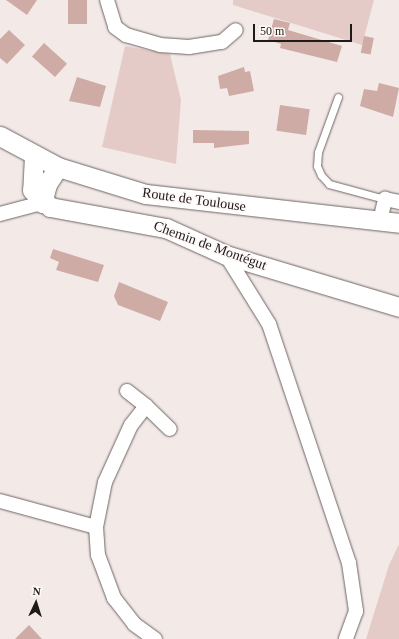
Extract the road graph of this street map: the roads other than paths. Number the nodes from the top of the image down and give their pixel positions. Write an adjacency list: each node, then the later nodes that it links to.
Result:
1 (107, 0): 2 (street)
2 (236, 30)
3 (338, 97): 7 (lane)
4 (0, 136): 5 (street, Route de Toulouse)
5 (34, 156): 6 (street, Route de Toulouse); 8 (street)
6 (58, 167): 8 (street); 10 (street, Route de Toulouse)
7 (392, 200): 10 (street)
8 (42, 203): 9 (street); 12 (street, Chemin de Montégut)
9 (0, 214)
10 (380, 221): 11 (street, Route de Toulouse)
11 (399, 223)
12 (226, 255): 13 (street, Chemin de Montégut); 20 (street)
13 (399, 307)
14 (127, 392): 15 (street)
15 (146, 406): 16 (street); 18 (street)
16 (170, 429)
17 (0, 501): 18 (street)
18 (96, 527): 19 (street)
19 (155, 639)
20 (346, 639)

